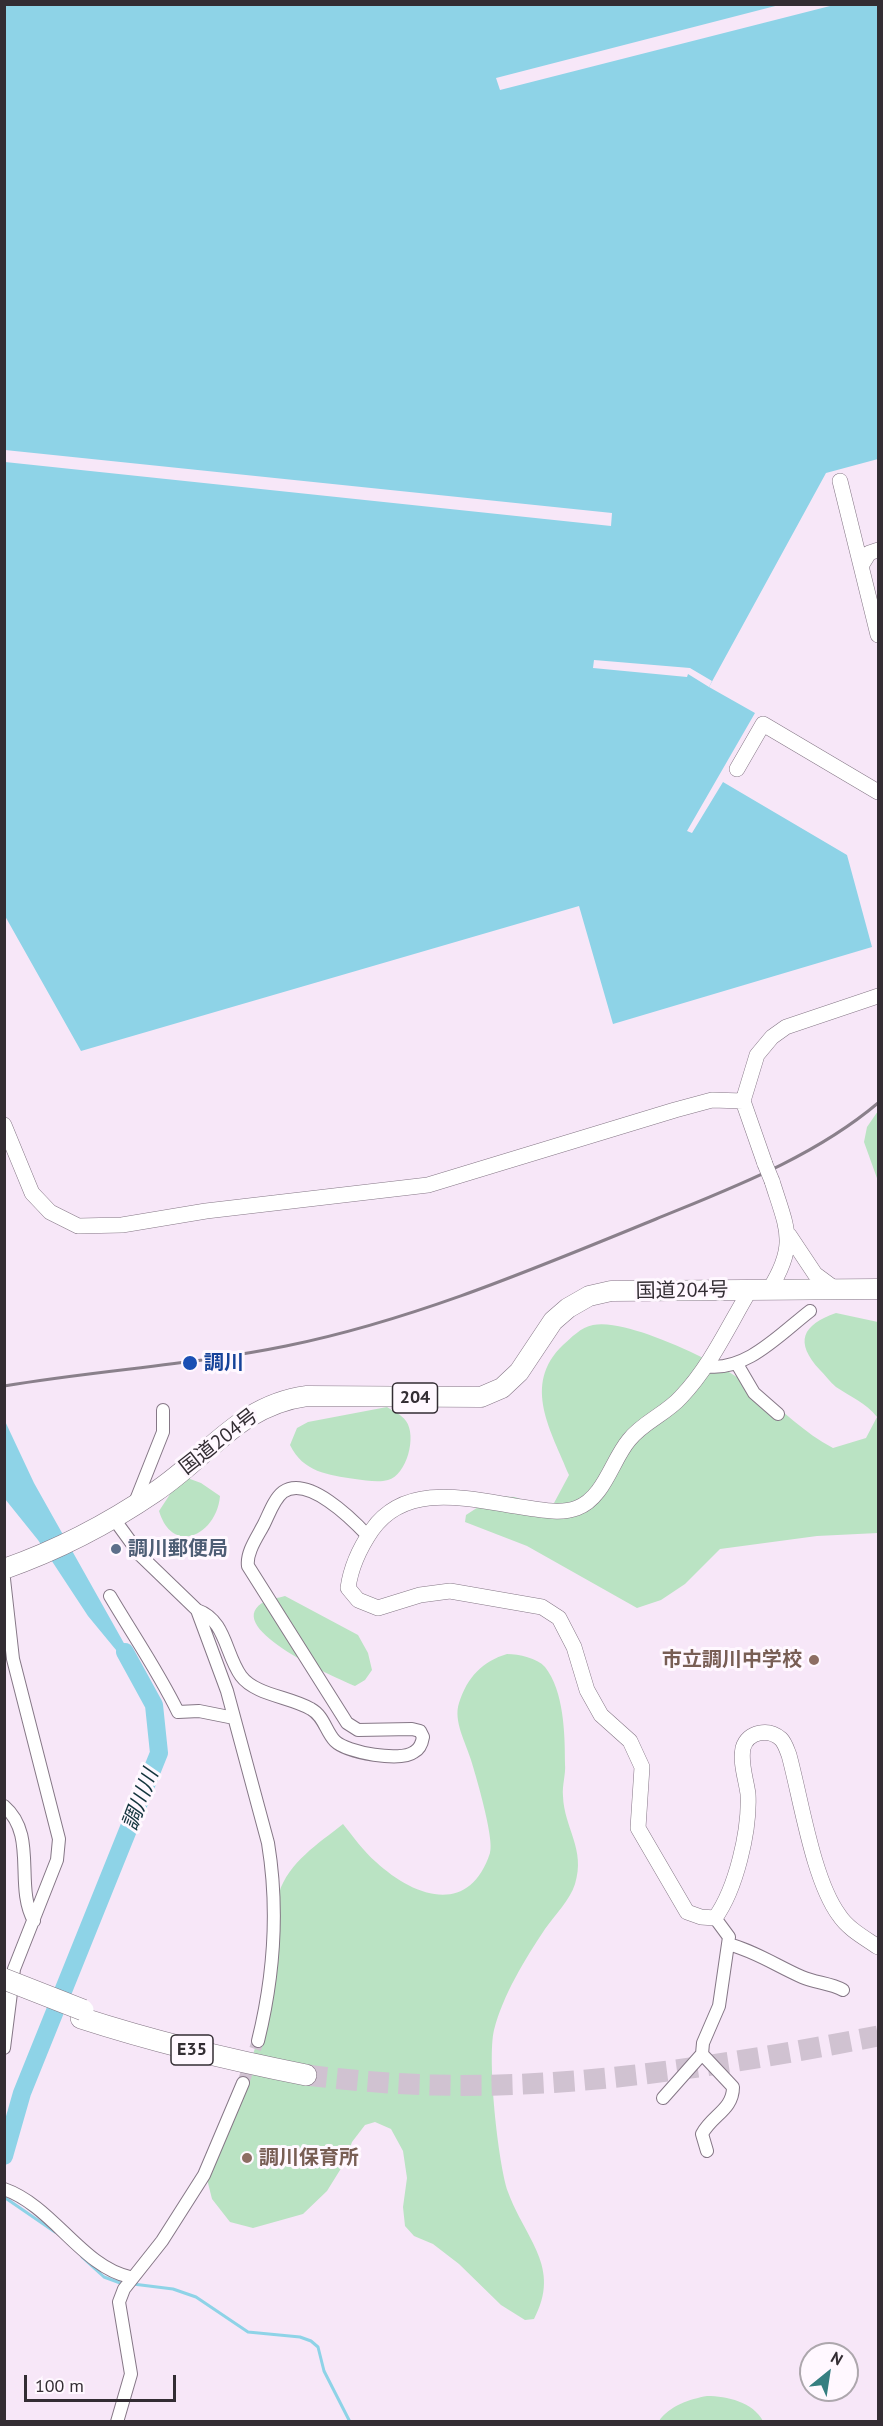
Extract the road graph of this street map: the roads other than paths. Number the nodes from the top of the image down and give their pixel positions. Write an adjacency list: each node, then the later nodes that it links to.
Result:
1 (840, 482): 3 (street)
2 (879, 550): 3 (street)
3 (861, 566): 4 (street)
4 (879, 635)
5 (736, 769): 6 (street)
6 (879, 792)
7 (879, 996): 8 (street)
8 (743, 1101): 9 (street); 10 (street, bridge)
9 (4, 1125)
10 (789, 1234): 12 (street); 13 (street)
11 (879, 1289): 13 (highway, 国道204号 / 204)
12 (760, 1290): 13 (highway, 国道204号 / 204); 16 (street); 19 (highway, 国道204号 / 204)
13 (838, 1291)
14 (810, 1311): 15 (street)
15 (737, 1364): 16 (street); 18 (street)
16 (705, 1366): 21 (street)
17 (163, 1410): 19 (street)
18 (778, 1414)
19 (133, 1506): 20 (highway, 国道204号 / 204)
20 (114, 1519): 22 (highway, 国道204号 / 204); 25 (street)
21 (368, 1536): 25 (street); 28 (street)
22 (4, 1569)
23 (4, 1579): 29 (street)
24 (110, 1596): 26 (street)
25 (197, 1610): 26 (street)
26 (234, 1719): 36 (street)
27 (4, 1806): 29 (street)
28 (715, 1918): 30 (street); 31 (street)
29 (34, 1921): 37 (street)
30 (728, 1944): 34 (street); 38 (street)
31 (879, 1947)
32 (4, 1979): 35 (highway, E35, bridge)
33 (4, 1987): 35 (highway, E35)
34 (843, 1990)
35 (82, 2014): 39 (highway, E35)
36 (258, 2041)
37 (4, 2048)
38 (702, 2054): 41 (street); 42 (street)
39 (307, 2071)
40 (243, 2083): 44 (street)
41 (663, 2098)
42 (707, 2151)
43 (8, 2191): 44 (street)
44 (128, 2282): 45 (street)
45 (117, 2421)

